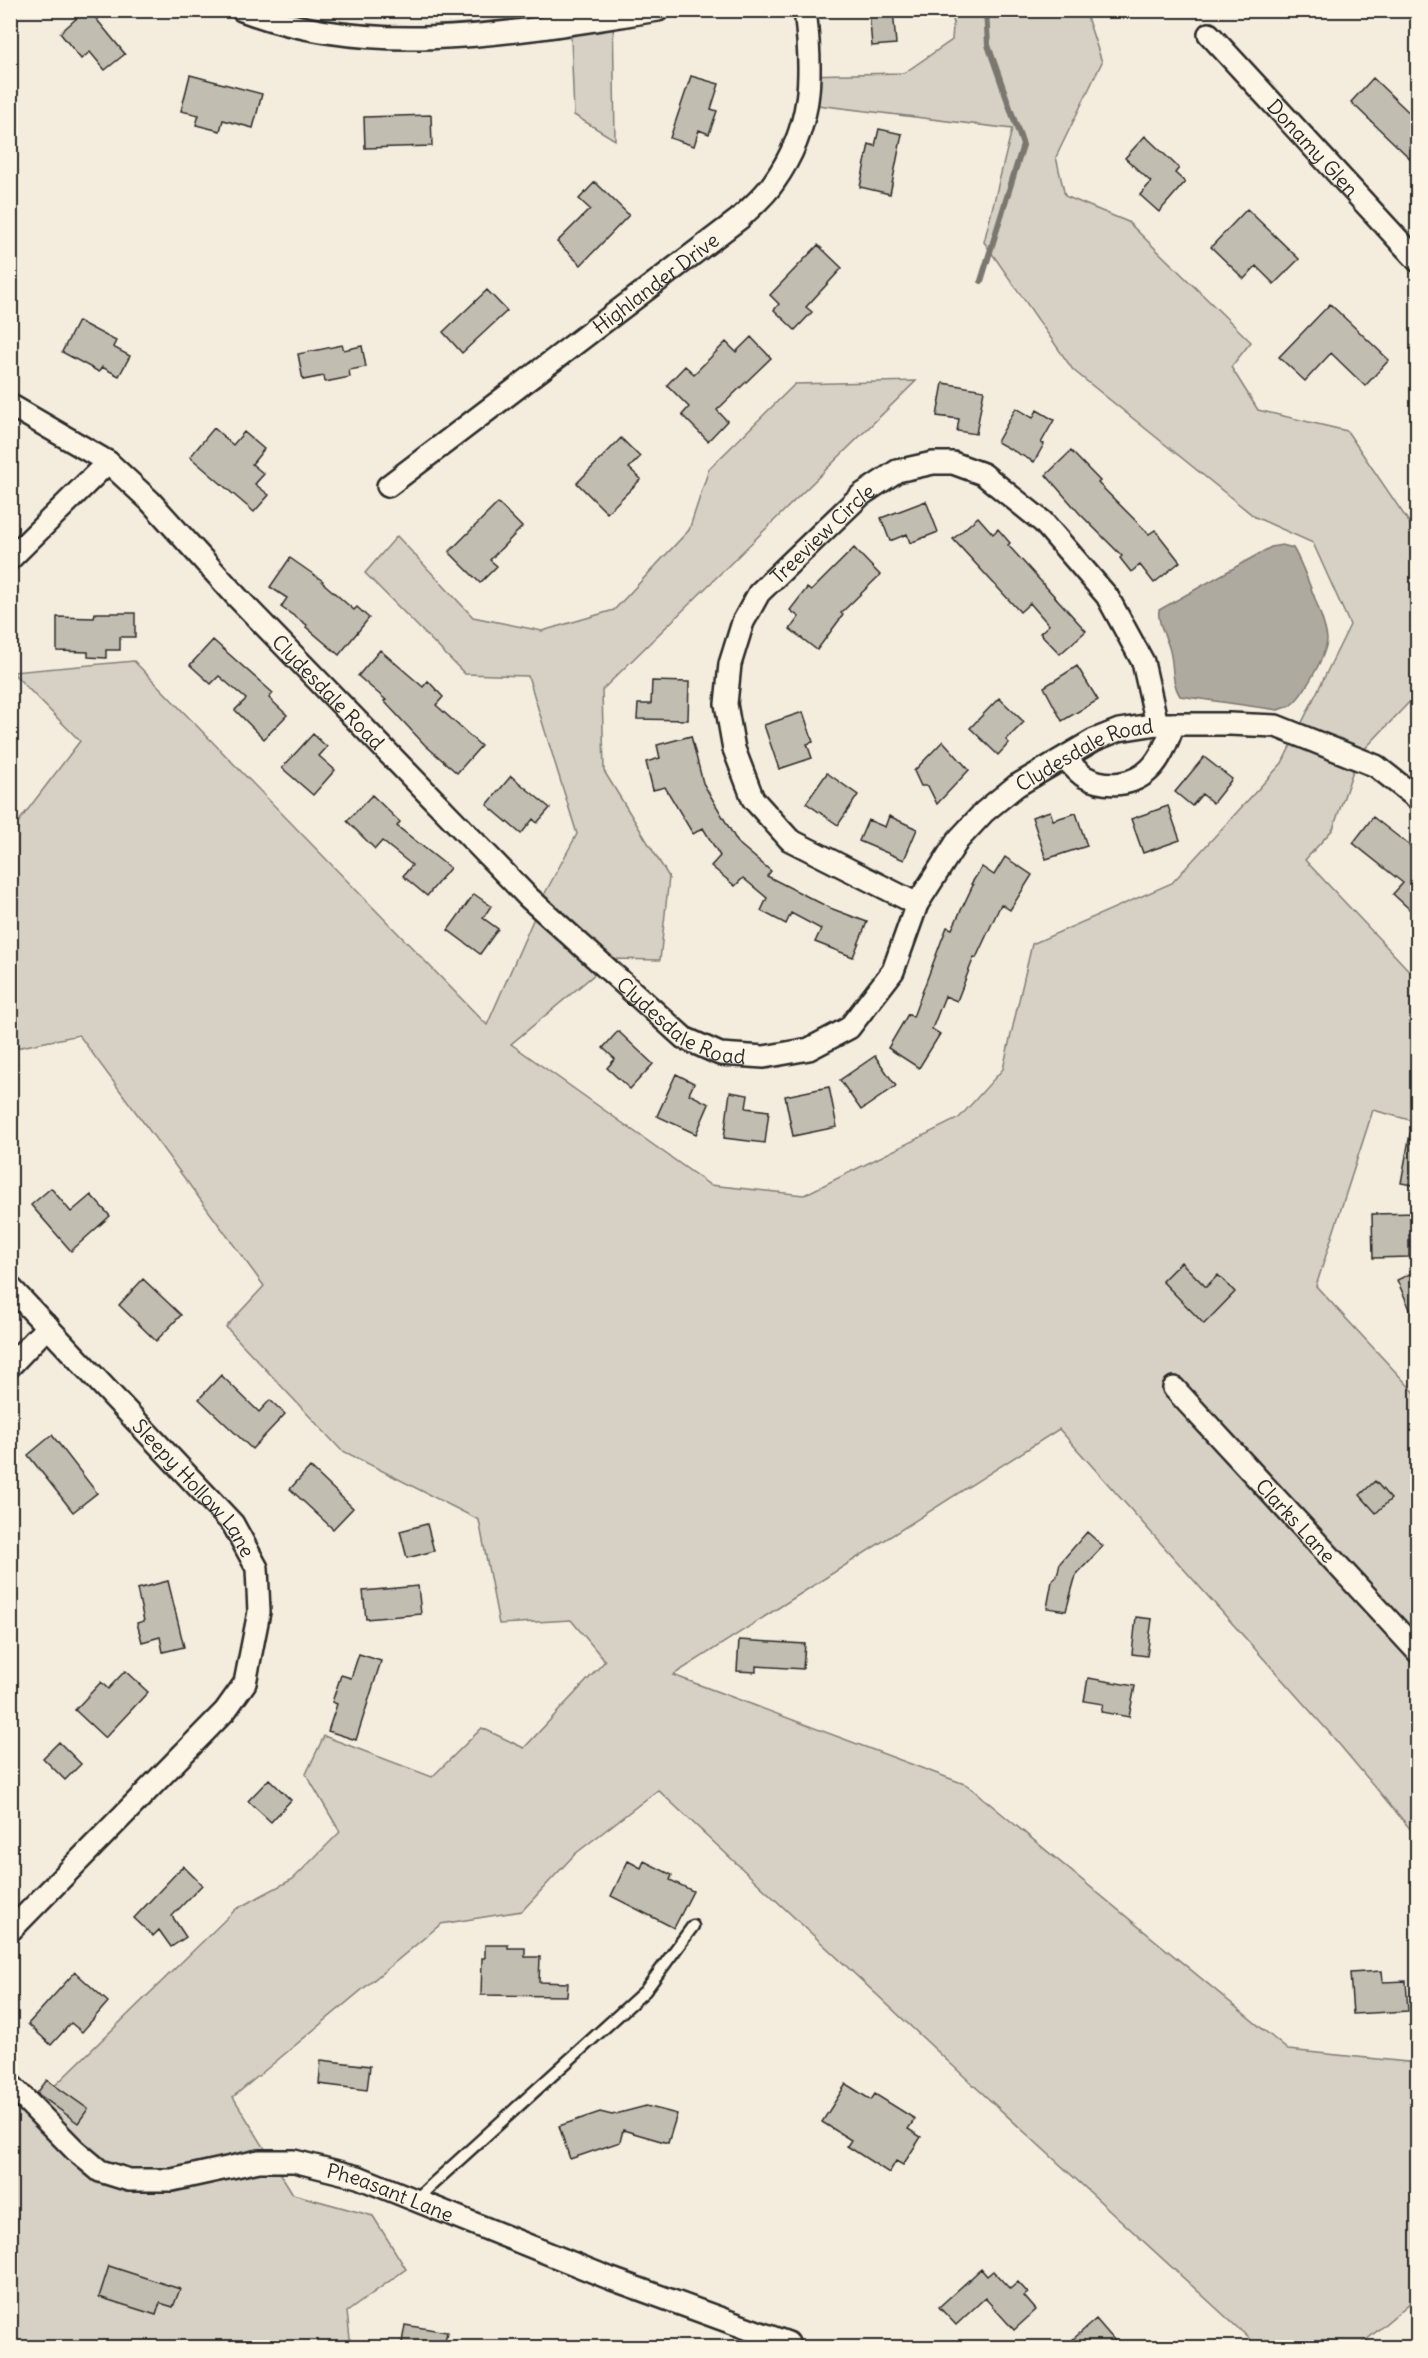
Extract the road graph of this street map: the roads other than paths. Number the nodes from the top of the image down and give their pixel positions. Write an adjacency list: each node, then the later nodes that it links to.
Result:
1 (242, 10): 2 (street)
2 (658, 10)
3 (805, 10): 8 (street, Highlander Drive)
4 (1209, 34): 5 (street, Donamy Glen)
5 (1418, 261)
6 (10, 405): 7 (street, Clydesdale Road)
7 (108, 462): 9 (street); 13 (street, Clydesdale Road)
8 (388, 486)
9 (10, 559)
10 (1166, 724): 11 (street, Clydesdale Road); 11 (street); 12 (street, Clydesdale Road); 13 (street, Treeview Circle)
11 (1065, 758): 13 (street, Clydesdale Road)
12 (1418, 799)
13 (917, 904)
14 (10, 1287): 15 (street, Sleepy Hollow Lane)
15 (48, 1326): 16 (street); 20 (street, Sleepy Hollow Lane)
16 (10, 1366)
17 (1174, 1388): 18 (street, Clarks Lane)
18 (1418, 1652)
19 (693, 1926): 22 (lane)
20 (10, 1931)
21 (10, 2084): 22 (street, Pheasant Lane)
22 (415, 2200): 23 (street, Pheasant Lane)
23 (795, 2345)

